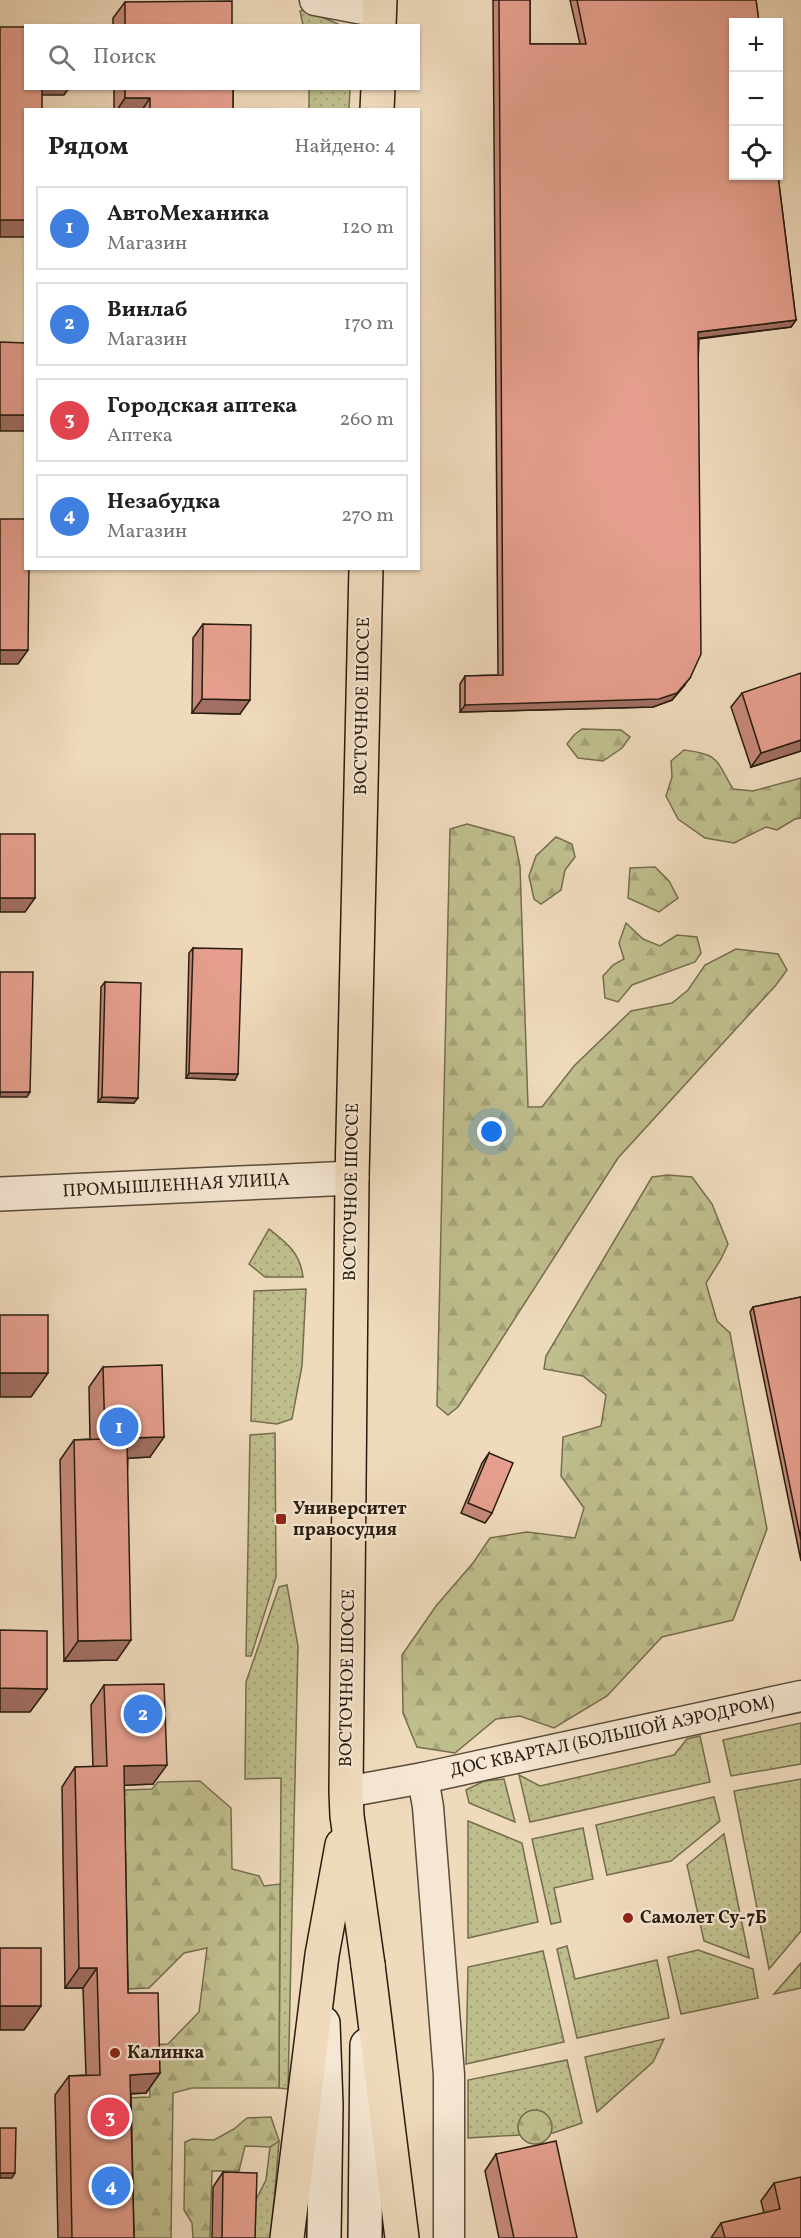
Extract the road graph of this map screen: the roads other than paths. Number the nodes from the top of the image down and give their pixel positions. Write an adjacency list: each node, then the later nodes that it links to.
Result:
1 (315, 0): 2 (street)
2 (379, 12)
3 (378, 90): 4 (main road)
4 (377, 108)
5 (366, 570): 6 (main road, ВОСТОЧНОЕ ШОССЕ)
6 (352, 1178): 7 (main road, ПРОМЫШЛЕННАЯ УЛИЦА); 10 (main road, ВОСТОЧНОЕ ШОССЕ)
7 (0, 1194)
8 (801, 1696): 9 (street, ДОС КВАРТАЛ (БОЛЬШОЙ АЭРОДРОМ))
9 (423, 1778): 10 (street, ДОС КВАРТАЛ (БОЛЬШОЙ АЭРОДРОМ)); 17 (street)
10 (347, 1804): 11 (main road); 12 (main road)
11 (321, 1955): 13 (main road); 14 (main road)
12 (368, 1965): 15 (main road); 16 (main road)
13 (287, 2238)
14 (324, 2238)
15 (366, 2238)
16 (402, 2238)
17 (449, 2238)

